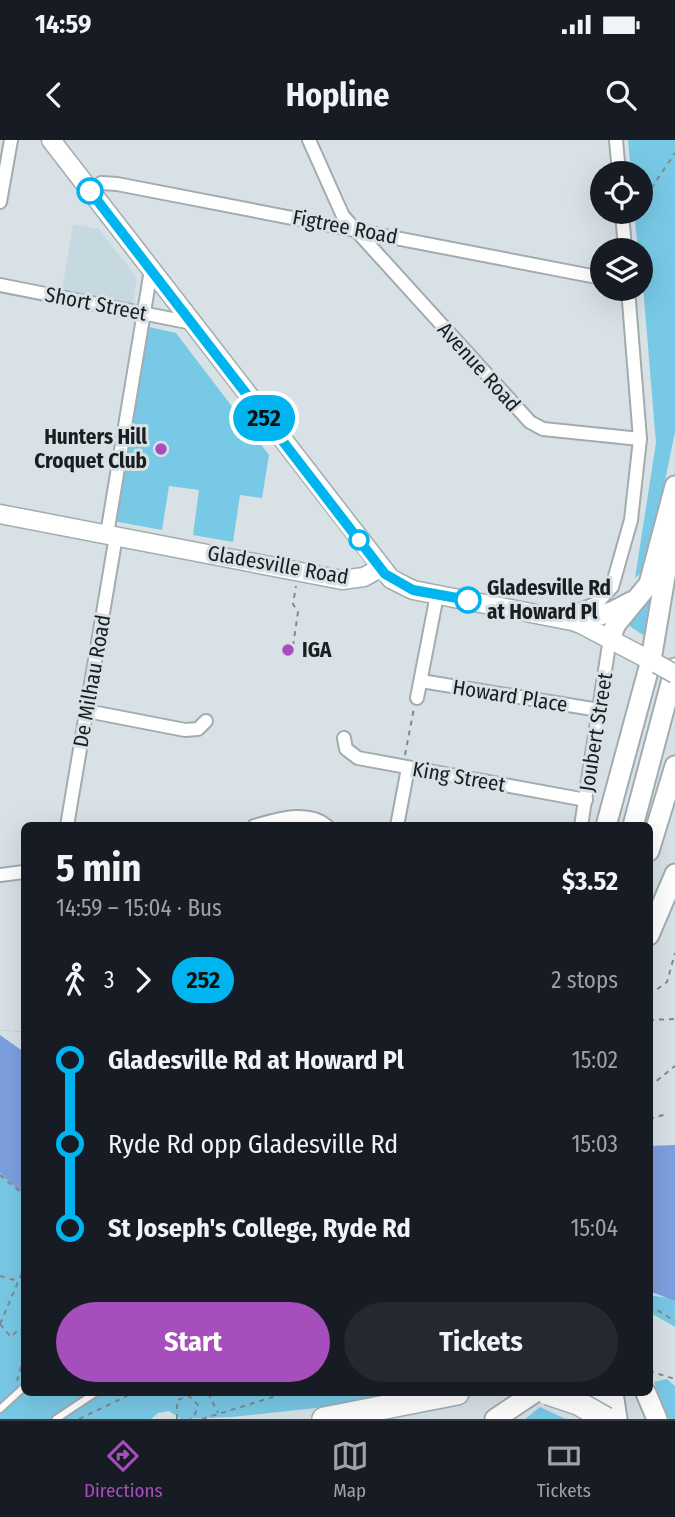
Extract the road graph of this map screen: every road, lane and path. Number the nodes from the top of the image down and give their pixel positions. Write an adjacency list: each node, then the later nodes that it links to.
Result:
1 (10, 140): 9 (street)
2 (51, 140): 8 (main road)
3 (309, 140): 10 (street, Avenue Road)
4 (615, 140): 6 (street)
5 (675, 153): 7 (path)
6 (618, 161)
7 (653, 186)
8 (90, 191): 10 (street, Figtree Road); 11 (main road)
9 (0, 202)
10 (353, 228): 12 (street, Figtree Road); 17 (street, Avenue Road)
11 (151, 270): 15 (street, De Milhau Road); 16 (main road)
12 (590, 276)
13 (0, 285): 15 (street, Short Street)
14 (629, 301): 17 (street)
15 (143, 314): 16 (street, Short Street); 21 (street, De Milhau Road)
16 (192, 323): 22 (main road)
17 (640, 439): 28 (street)
18 (675, 486): 26 (main road)
19 (0, 514): 21 (main road, Gladesville Road)
20 (675, 517): 31 (main road)
21 (112, 535): 22 (main road, Gladesville Road); 36 (street, De Milhau Road)
22 (380, 568): 25 (main road, Gladesville Road)
23 (297, 584): 30 (path)
24 (493, 584): 27 (lane)
25 (436, 594): 27 (main road, Gladesville Road); 33 (street)
26 (643, 594): 28 (main road); 29 (main road)
27 (490, 604): 28 (main road, Gladesville Road)
28 (561, 618): 29 (main road, Gladesville Road)
29 (610, 638): 31 (main road, Gladesville Road); 35 (street, Joubert Street)
30 (293, 646)
31 (661, 664): 32 (main road, Gladesville Road, bridge); 47 (main road); 48 (main road)
32 (675, 674)
33 (421, 681): 34 (street); 35 (street, Howard Place)
34 (417, 698): 39 (path)
35 (599, 710): 41 (street, Joubert Street)
36 (87, 711): 37 (street); 42 (street, De Milhau Road)
37 (206, 721)
38 (344, 738): 39 (street, King Street)
39 (407, 762): 41 (street, King Street); 45 (street)
40 (675, 766): 49 (main road)
41 (586, 800): 46 (street, Joubert Street)
42 (68, 822)
43 (268, 822): 44 (street)
44 (317, 822)
45 (398, 822)
46 (582, 822)
47 (607, 822)
48 (634, 822)
49 (653, 839)
50 (21, 872): 52 (street)
51 (675, 874): 53 (main road)
52 (0, 875)
53 (653, 925)
54 (675, 953): 55 (path)
55 (653, 992)
56 (675, 1019): 57 (path)
57 (653, 1020)
58 (675, 1066): 59 (path)
59 (653, 1084)
60 (667, 1114): 61 (path)
61 (653, 1118)
62 (0, 1175): 63 (path)
63 (21, 1192)
64 (0, 1276): 66 (path)
65 (21, 1276): 66 (path)
66 (19, 1282): 69 (path)
67 (653, 1307): 68 (path)
68 (675, 1321)
69 (0, 1324): 70 (path)
70 (21, 1329)
71 (21, 1365): 74 (path)
72 (653, 1372): 73 (path)
73 (675, 1379)
74 (15, 1384)
75 (21, 1390): 86 (lane)
76 (90, 1396): 88 (lane)
77 (127, 1396): 89 (path)
78 (209, 1396): 87 (path)
79 (276, 1396): 87 (path)
80 (439, 1396): 93 (highway)
81 (530, 1396): 94 (main road)
82 (557, 1396): 96 (highway, bridge)
83 (596, 1396): 95 (main road)
84 (613, 1396): 97 (main road)
85 (647, 1396): 98 (main road)
86 (0, 1409)
87 (218, 1414): 92 (path)
88 (56, 1419)
89 (79, 1419)
90 (177, 1419): 91 (path)
91 (190, 1419)
92 (202, 1419)
93 (324, 1419)
94 (495, 1419)
95 (600, 1419)
96 (606, 1419)
97 (617, 1419)
98 (657, 1419)

